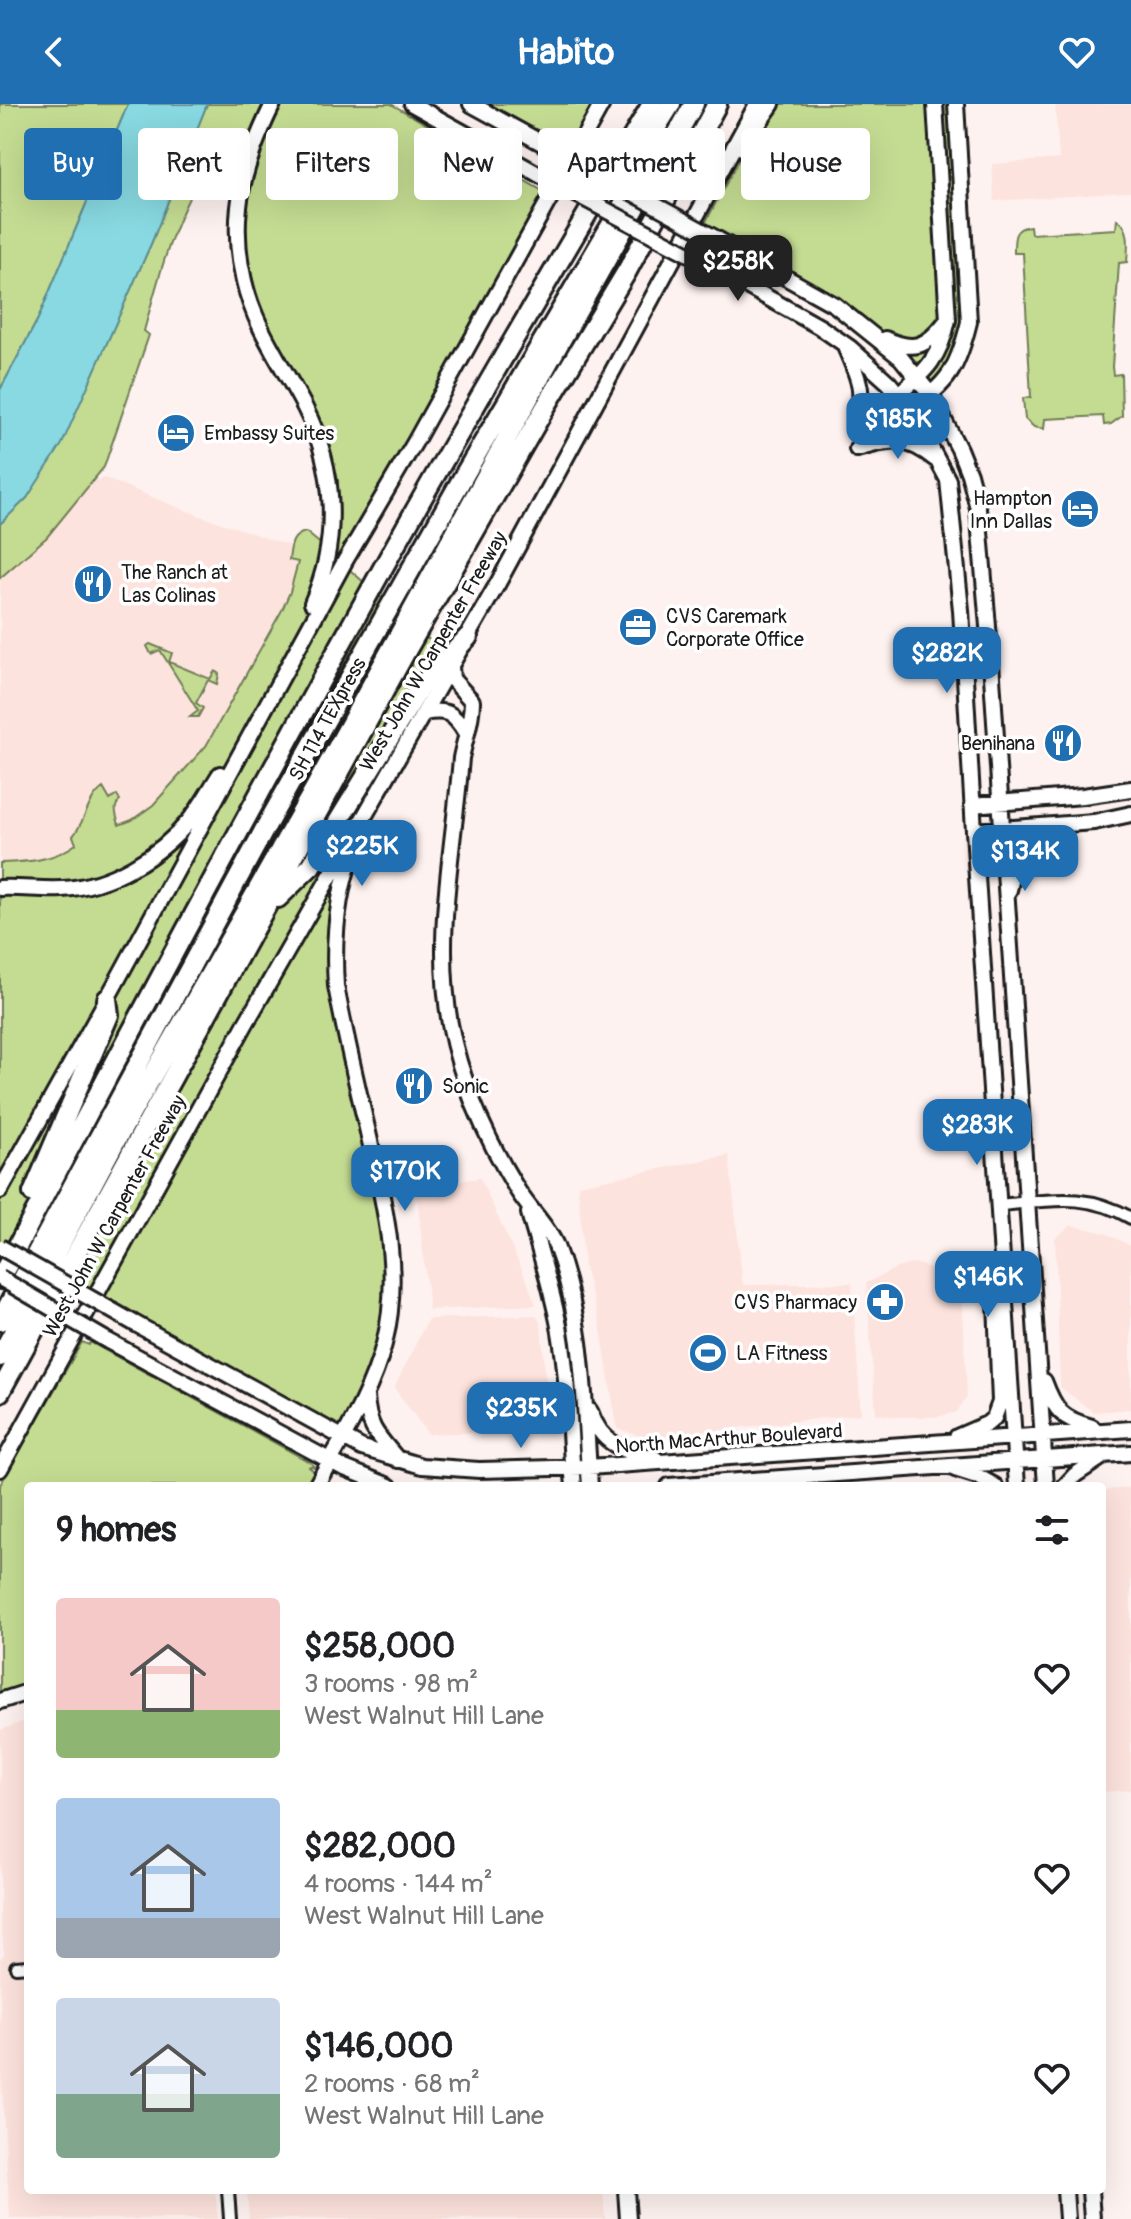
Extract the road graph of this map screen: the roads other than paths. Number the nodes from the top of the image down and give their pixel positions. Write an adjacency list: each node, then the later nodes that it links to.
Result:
1 (273, 104): 34 (main road)
2 (412, 104): 23 (main road, bridge)
3 (471, 104): 22 (main road, bridge)
4 (602, 104): 34 (main road)
5 (652, 104): 20 (highway)
6 (671, 104): 20 (highway)
7 (681, 104): 44 (highway, SH 114 TEXpress)
8 (694, 104): 14 (highway, SH 114 TEXpress)
9 (717, 104): 27 (highway, West John W Carpenter Freeway)
10 (757, 104): 15 (main road, West John W Carpenter Freeway)
11 (772, 104): 16 (main road)
12 (935, 104): 21 (main road)
13 (956, 104): 26 (main road)
14 (681, 128)
15 (725, 163)
16 (725, 169)
17 (640, 200): 64 (highway, SH 114 TEXpress)
18 (648, 200): 27 (highway)
19 (705, 200): 33 (main road, West John W Carpenter Freeway)
20 (537, 298): 32 (highway)
21 (948, 320): 22 (main road); 24 (main road)
22 (868, 332): 24 (main road)
23 (845, 344): 25 (main road); 29 (main road)
24 (919, 378): 25 (main road); 26 (main road)
25 (898, 394): 28 (main road)
26 (931, 395): 28 (main road); 41 (main road)
27 (546, 406): 50 (highway, West John W Carpenter Freeway)
28 (910, 409): 31 (main road)
29 (856, 427)
30 (857, 449): 31 (main road)
31 (942, 467): 42 (main road)
32 (359, 613): 44 (highway); 59 (highway)
33 (468, 637): 35 (main road, West John W Carpenter Freeway); 50 (highway)
34 (293, 655): 36 (main road)
35 (451, 667): 37 (main road, West John W Carpenter Freeway); 38 (main road)
36 (275, 691): 48 (main road); 51 (main road)
37 (424, 713): 38 (main road); 40 (main road, West John W Carpenter Freeway)
38 (465, 732): 54 (main road)
39 (1131, 789): 41 (main road)
40 (373, 800): 68 (main road); 85 (main road, West John W Carpenter Freeway)
41 (999, 803): 42 (main road); 46 (main road)
42 (972, 805): 47 (main road)
43 (1131, 814): 45 (main road)
44 (269, 821): 63 (highway, SH 114 TEXpress)
45 (1070, 824): 46 (main road); 49 (main road)
46 (1001, 830): 47 (main road); 49 (main road)
47 (974, 831): 55 (main road)
48 (0, 888)
49 (1007, 909): 53 (main road)
50 (265, 911): 66 (highway, West John W Carpenter Freeway)
51 (107, 999): 52 (main road); 58 (highway)
52 (0, 1191)
53 (1027, 1203): 55 (street); 56 (street); 65 (main road)
54 (527, 1205): 61 (main road); 62 (main road)
55 (999, 1205): 60 (main road)
56 (1131, 1218)
57 (0, 1247): 72 (main road, North MacArthur Boulevard, bridge)
58 (0, 1258)
59 (0, 1278): 79 (main road, bridge)
60 (1004, 1278): 73 (main road); 74 (main road)
61 (570, 1295): 62 (main road); 67 (main road)
62 (553, 1298): 84 (main road)
63 (0, 1321)
64 (0, 1357)
65 (1038, 1365): 70 (main road); 71 (main road)
66 (0, 1392)
67 (585, 1394): 80 (main road); 82 (main road)
68 (366, 1396): 72 (main road); 78 (main road)
69 (1131, 1429): 70 (main road, North MacArthur Boulevard)
70 (1104, 1431): 71 (main road, North MacArthur Boulevard)
71 (1043, 1435): 73 (main road, North MacArthur Boulevard); 77 (main road)
72 (342, 1437): 78 (main road, North MacArthur Boulevard); 79 (main road)
73 (1015, 1438): 74 (main road, North MacArthur Boulevard); 81 (main road)
74 (943, 1443): 80 (main road, North MacArthur Boulevard)
75 (1131, 1453): 76 (main road)
76 (1105, 1454): 77 (main road); 94 (main road)
77 (1045, 1459): 81 (main road); 93 (main road)
78 (398, 1460): 84 (main road, North MacArthur Boulevard)
79 (330, 1461): 86 (main road); 87 (main road)
80 (668, 1462): 82 (main road, North MacArthur Boulevard)
81 (1016, 1462): 83 (main road); 92 (main road)
82 (589, 1467): 84 (main road, North MacArthur Boulevard); 89 (main road)
83 (947, 1467): 90 (main road); 91 (main road)
84 (572, 1468): 88 (main road)
85 (0, 1469)
86 (318, 1482)
87 (378, 1482)
88 (574, 1482)
89 (590, 1482)
90 (728, 1482)
91 (988, 1482)
92 (1017, 1482)
93 (1046, 1482)
94 (1069, 1482)
95 (24, 1693): 96 (main road)
96 (0, 1701)
97 (228, 2194): 101 (street)
98 (626, 2194): 102 (main road)
99 (1065, 2194): 103 (main road)
100 (1090, 2194): 104 (main road)
101 (230, 2219)
102 (628, 2219)
103 (1067, 2219)
104 (1092, 2219)

